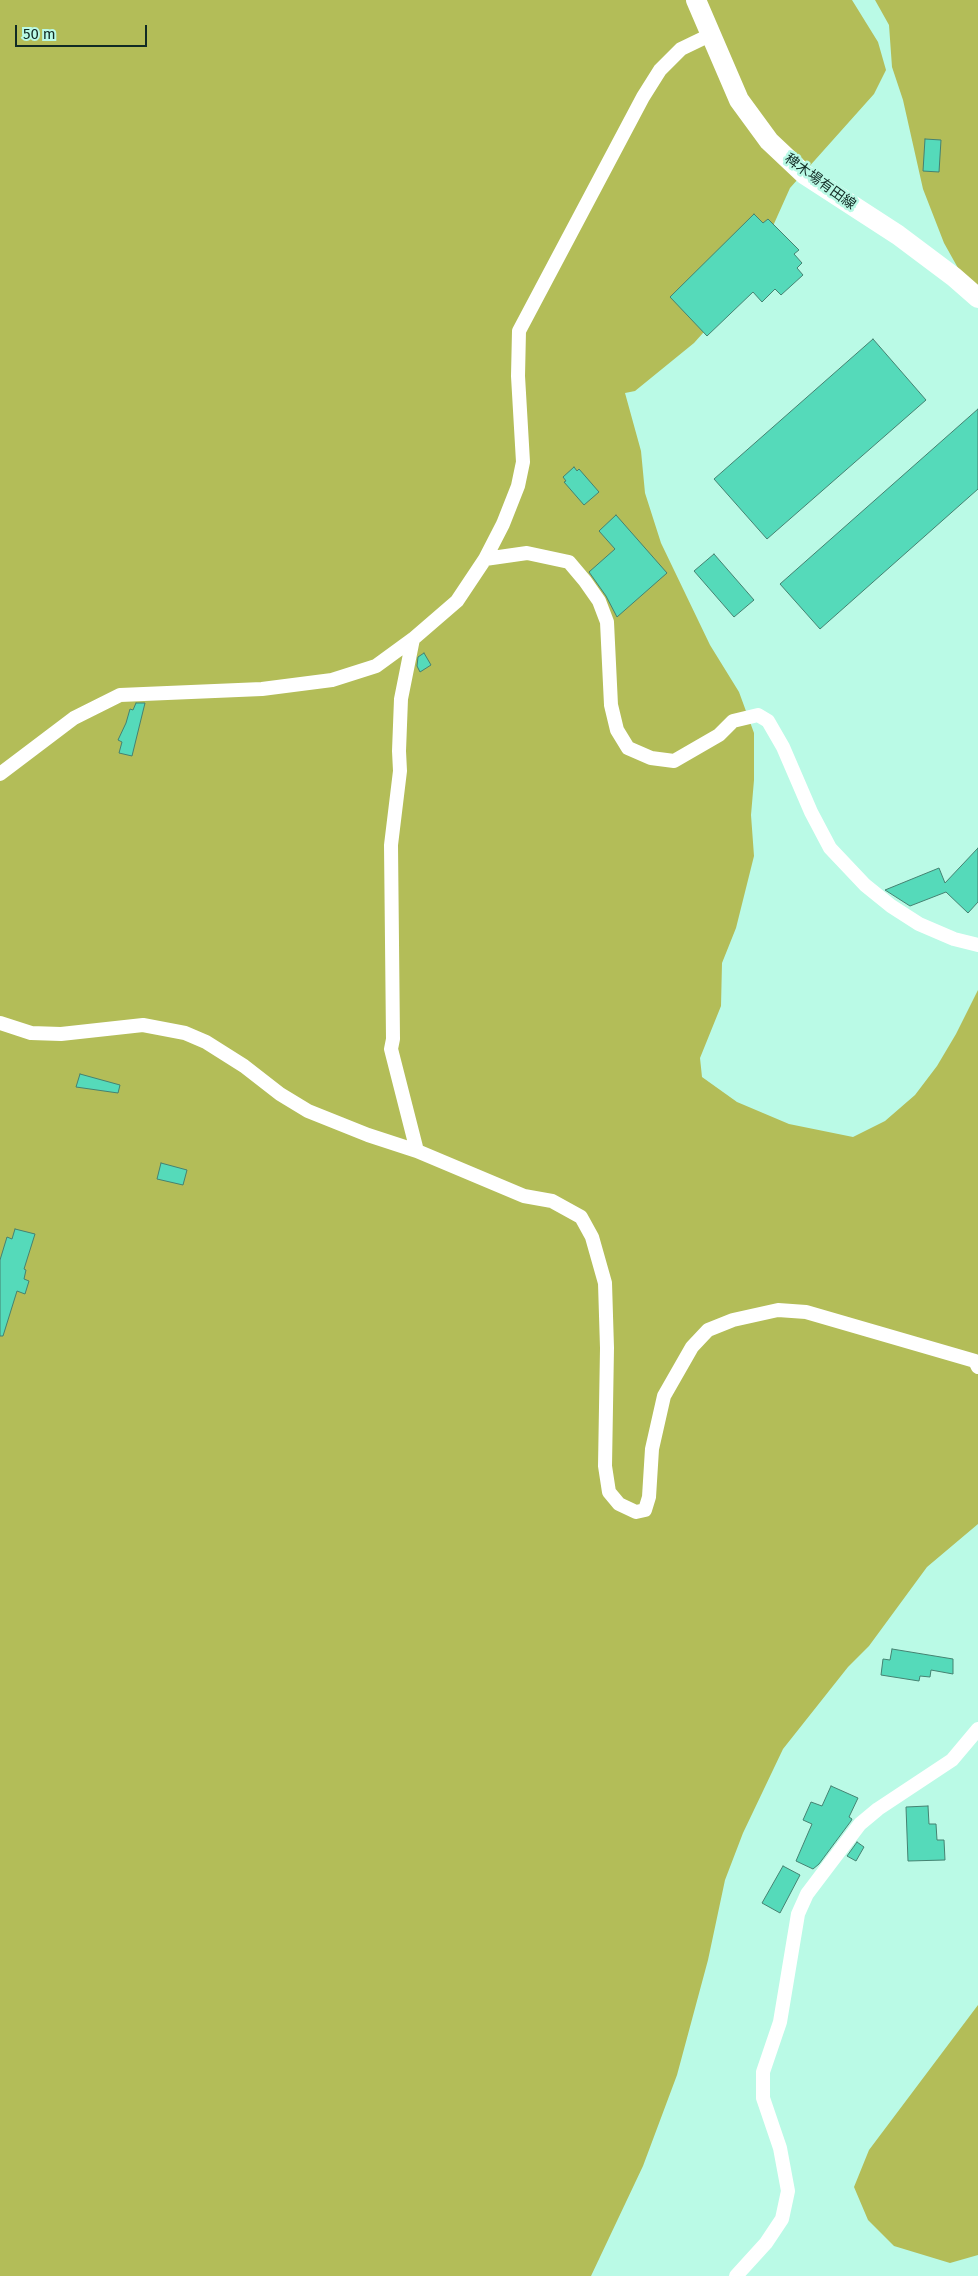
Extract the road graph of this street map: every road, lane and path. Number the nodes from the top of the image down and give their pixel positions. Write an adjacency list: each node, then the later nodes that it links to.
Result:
1 (696, 0): 2 (main road, 稗木場有田線)
2 (710, 35): 3 (main road, 稗木場有田線); 4 (street)
3 (978, 298)
4 (485, 559): 5 (street); 7 (street)
5 (413, 639): 6 (street); 9 (street)
6 (0, 774)
7 (978, 945)
8 (0, 1023): 9 (street)
9 (417, 1151): 10 (street)
10 (978, 1366)
11 (978, 1729): 12 (street)
12 (736, 2276)

